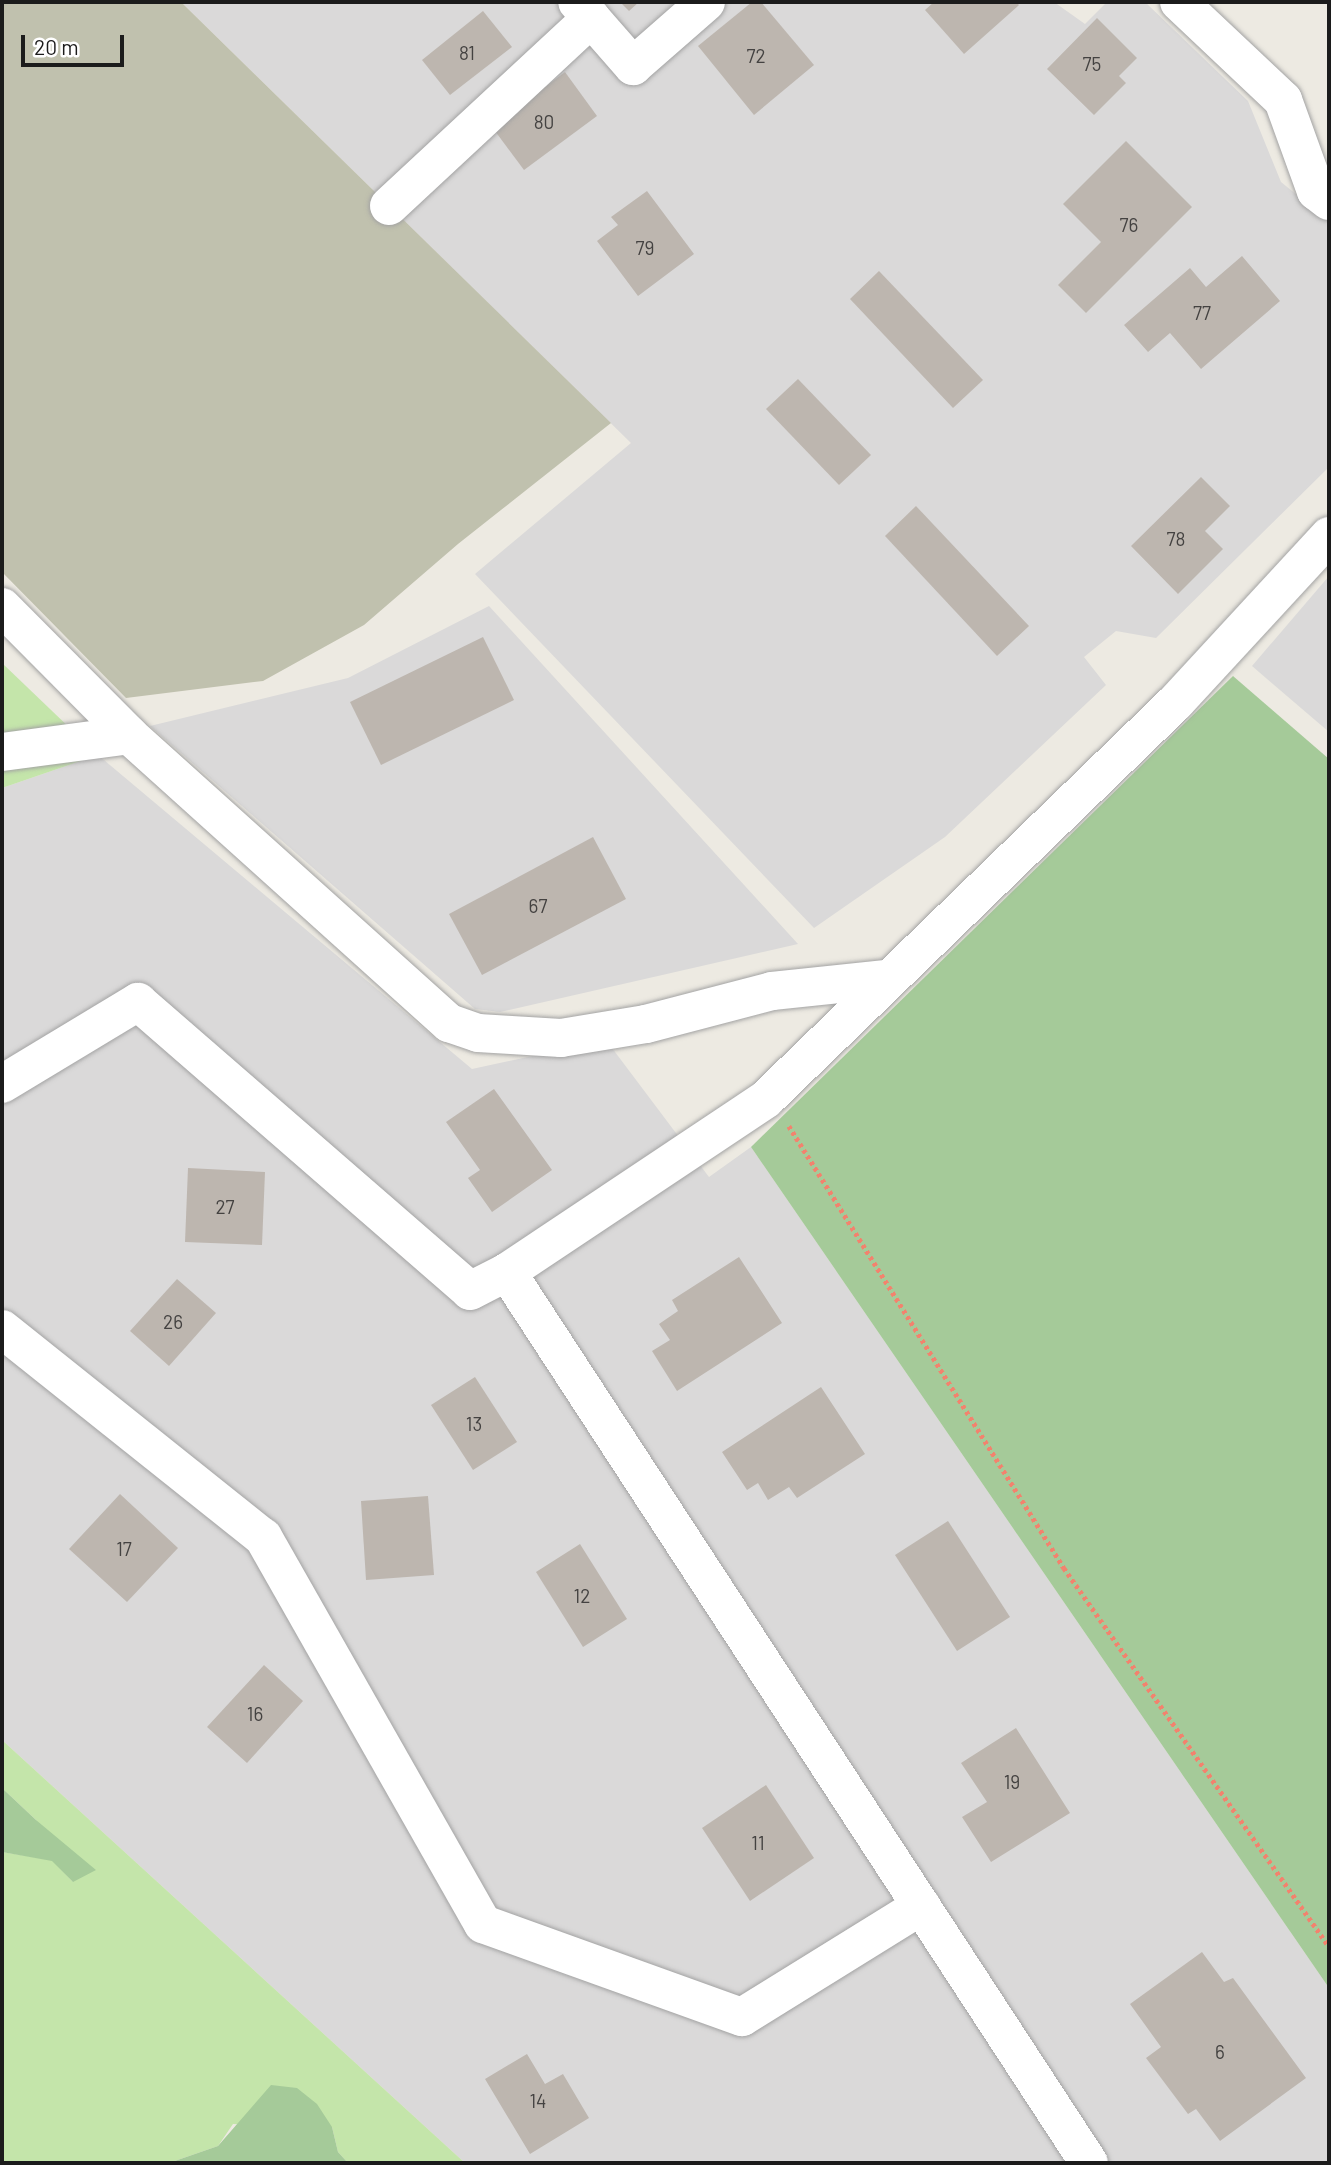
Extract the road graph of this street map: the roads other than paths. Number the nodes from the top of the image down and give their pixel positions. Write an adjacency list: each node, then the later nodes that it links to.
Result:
1 (706, 2): 3 (street)
2 (1179, 2): 4 (street)
3 (584, 10): 5 (street)
4 (1329, 201)
5 (389, 206)
6 (1329, 536): 10 (street)
7 (2, 607): 8 (street)
8 (129, 736): 9 (street); 10 (street)
9 (2, 752)
10 (886, 979): 12 (street)
11 (2, 1084): 12 (street)
12 (508, 1272): 14 (street)
13 (2, 1329): 14 (street)
14 (921, 1906): 15 (street)
15 (1089, 2163)

